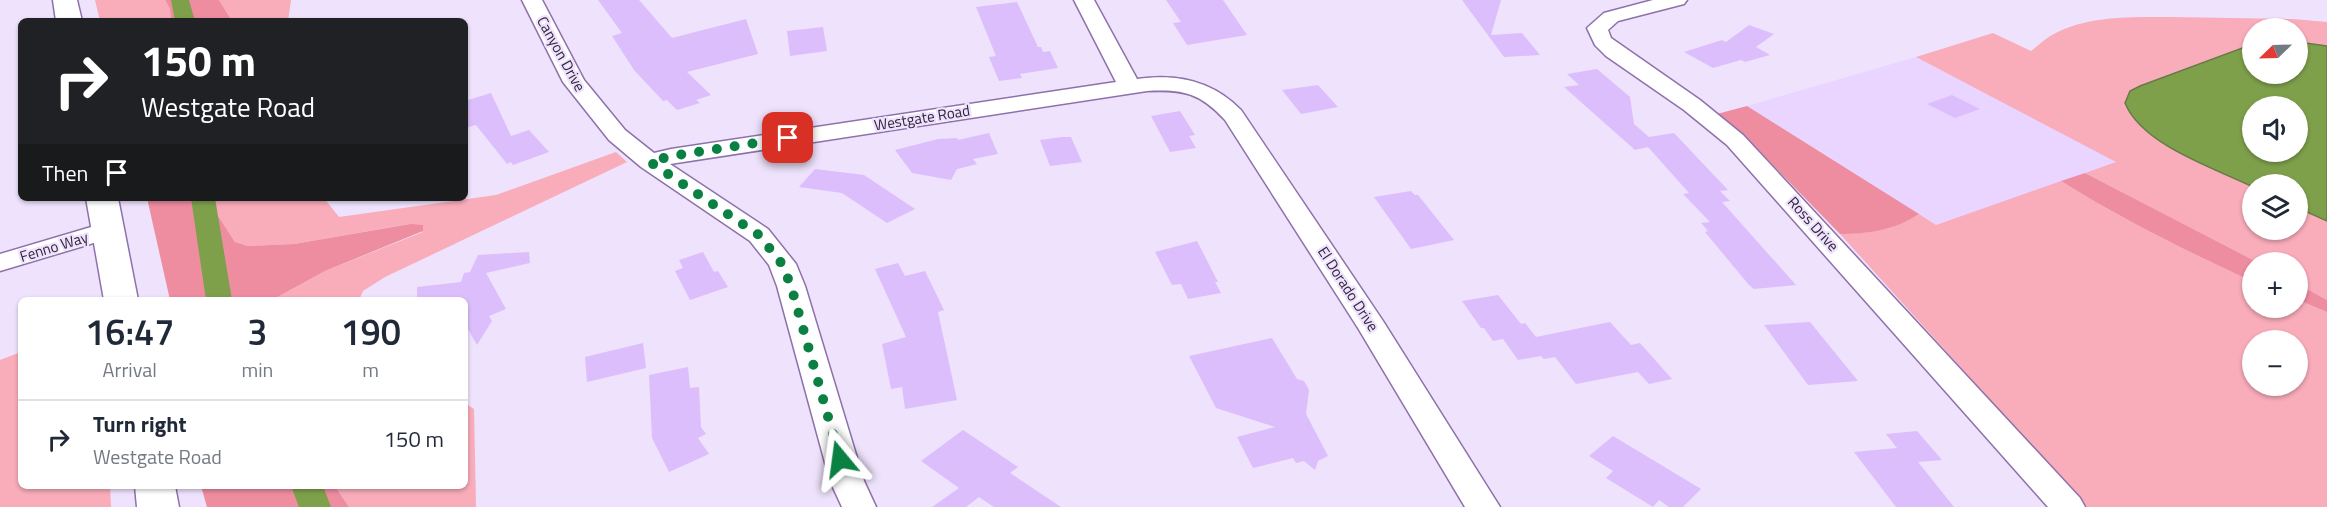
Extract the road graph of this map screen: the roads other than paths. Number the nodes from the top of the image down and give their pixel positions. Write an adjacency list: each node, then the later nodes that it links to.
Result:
1 (65, 0): 5 (main road)
2 (532, 0): 8 (street, Canyon Drive)
3 (1084, 0): 6 (street)
4 (1677, 0): 17 (street, Ross Drive)
5 (68, 18)
6 (1130, 87): 7 (street, Westgate Road); 8 (street, Westgate Road)
7 (1195, 87): 16 (street, El Dorado Drive)
8 (650, 162): 15 (street, Canyon Drive)
9 (103, 201): 10 (main road)
10 (108, 230): 11 (street, Fenno Way); 12 (main road)
11 (0, 263)
12 (120, 297)
13 (155, 489): 14 (main road)
14 (158, 507)
15 (859, 507)
16 (1483, 507)
17 (2068, 507)

